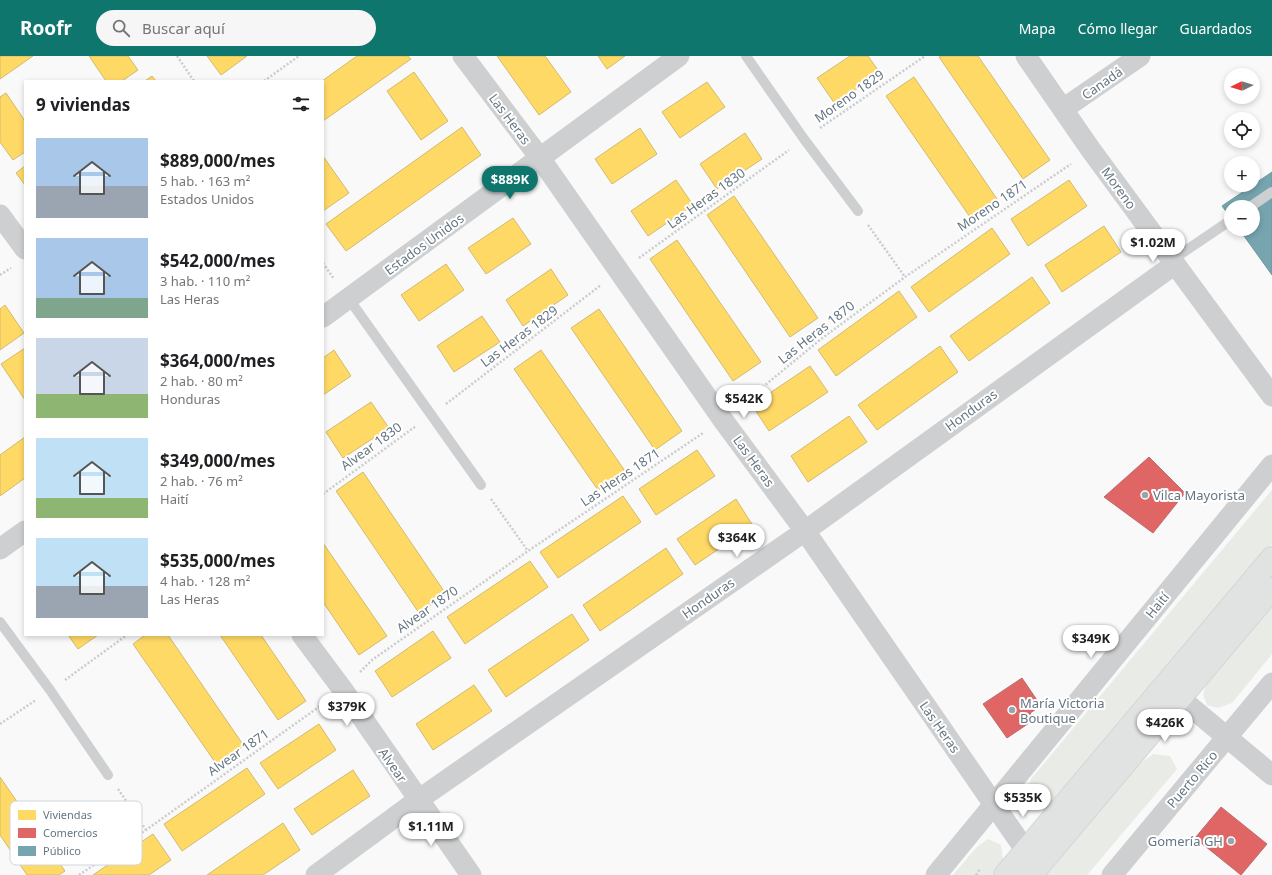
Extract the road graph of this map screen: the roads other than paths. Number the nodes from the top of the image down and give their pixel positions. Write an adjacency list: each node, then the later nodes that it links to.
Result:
1 (463, 56): 7 (street, Las Heras)
2 (679, 56): 7 (street, Estados Unidos)
3 (746, 56): 10 (lane)
4 (1026, 56): 6 (street, Moreno)
5 (1140, 56): 6 (street, Canadá)
6 (1063, 109): 14 (street, Moreno)
7 (540, 158): 15 (street, Estados Unidos); 20 (street, Las Heras)
8 (1272, 192): 9 (lane)
9 (1260, 200)
10 (858, 211)
11 (0, 214): 13 (street)
12 (1224, 225): 14 (lane)
13 (24, 248)
14 (1173, 262): 17 (street, Moreno); 20 (street, Honduras)
15 (349, 299): 16 (street, Estados Unidos); 19 (lane)
16 (324, 316)
17 (1272, 396)
18 (1272, 465): 33 (street, Haití)
19 (481, 484)
20 (805, 531): 32 (street, Honduras); 33 (street, Las Heras)
21 (24, 532): 22 (street)
22 (0, 549)
23 (1272, 558): 34 (main road)
24 (1272, 589): 28 (main road)
25 (0, 622): 30 (lane)
26 (303, 636): 32 (street, Alvear)
27 (1272, 683): 29 (street, Puerto Rico)
28 (1180, 698): 29 (street); 39 (main road)
29 (1227, 737): 31 (street); 40 (street, Puerto Rico)
30 (108, 775)
31 (1272, 775)
32 (418, 800): 35 (street, Honduras); 36 (street, Alvear)
33 (994, 805): 34 (street, Las Heras); 37 (street, Haití)
34 (1026, 851): 38 (main road)
35 (316, 875)
36 (471, 875)
37 (936, 875)
38 (1005, 875)
39 (1031, 875)
40 (1112, 875)

